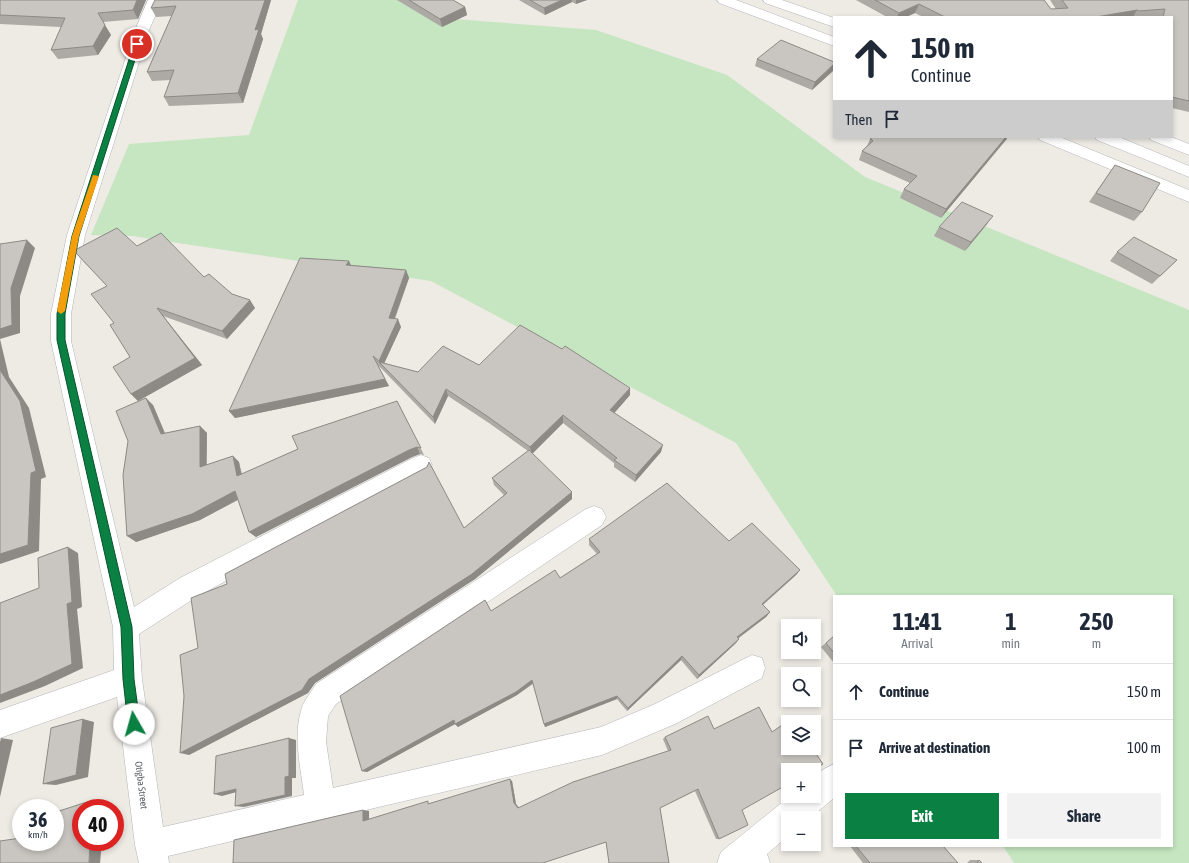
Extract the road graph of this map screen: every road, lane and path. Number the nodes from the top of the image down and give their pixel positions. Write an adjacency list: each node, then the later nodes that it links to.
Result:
1 (155, 0): 14 (street, Otigba Street)
2 (724, 0): 5 (street)
3 (770, 0): 4 (street)
4 (833, 23)
5 (833, 42)
6 (1048, 138): 11 (street)
7 (1106, 138): 10 (street)
8 (1159, 138): 9 (street)
9 (1189, 150)
10 (1189, 172)
11 (1189, 196)
12 (421, 466): 14 (street)
13 (594, 517): 21 (street)
14 (126, 627): 16 (street, Otigba Street)
15 (752, 668): 21 (street)
16 (128, 679): 17 (street); 22 (street, Otigba Street)
17 (0, 724)
18 (833, 780): 19 (street)
19 (821, 790)
20 (806, 803): 23 (street)
21 (320, 805): 22 (street)
22 (152, 854)
23 (745, 859)

